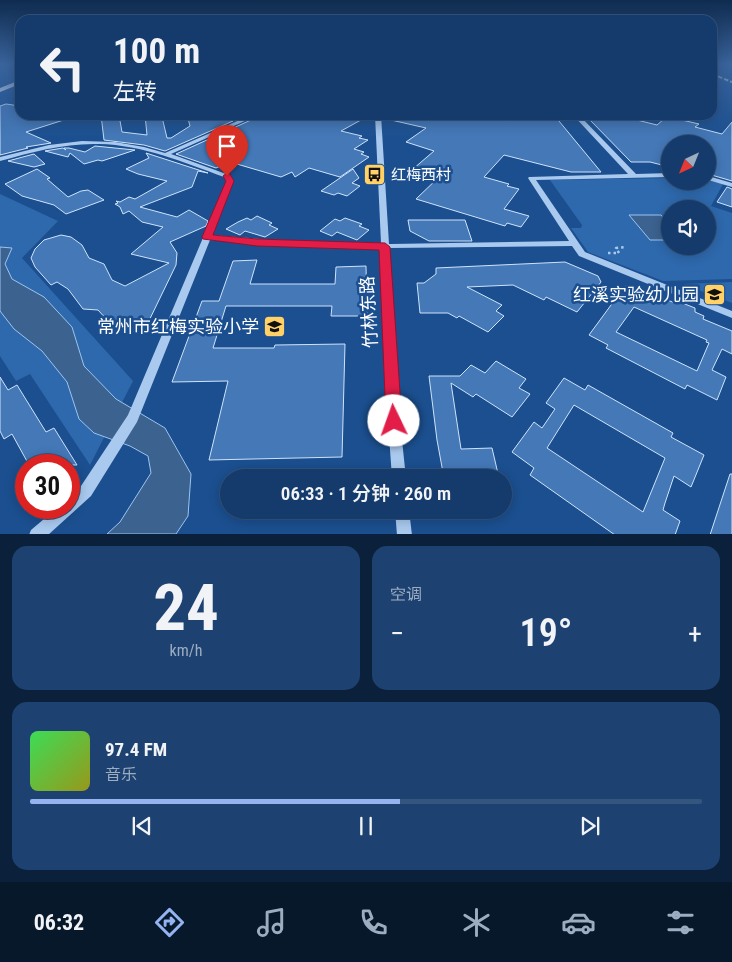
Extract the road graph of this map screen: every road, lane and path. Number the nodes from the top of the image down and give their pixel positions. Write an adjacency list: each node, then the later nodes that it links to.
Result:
1 (244, 120): 4 (street)
2 (378, 120): 12 (street, 竹林东路)
3 (581, 120): 7 (lane)
4 (165, 155): 5 (street); 10 (street)
5 (0, 159)
6 (661, 175): 7 (street)
7 (634, 176): 11 (street)
8 (716, 180): 9 (street)
9 (732, 184)
10 (207, 237): 12 (street); 17 (street)
11 (575, 243): 12 (street); 15 (street)
12 (385, 247): 16 (street, 竹林东路)
13 (625, 247): 14 (path)
14 (604, 253)
15 (732, 315)
16 (398, 469)
17 (80, 496)
18 (54, 519): 20 (street)
19 (403, 519): 21 (street)
20 (36, 534)
21 (405, 534)

